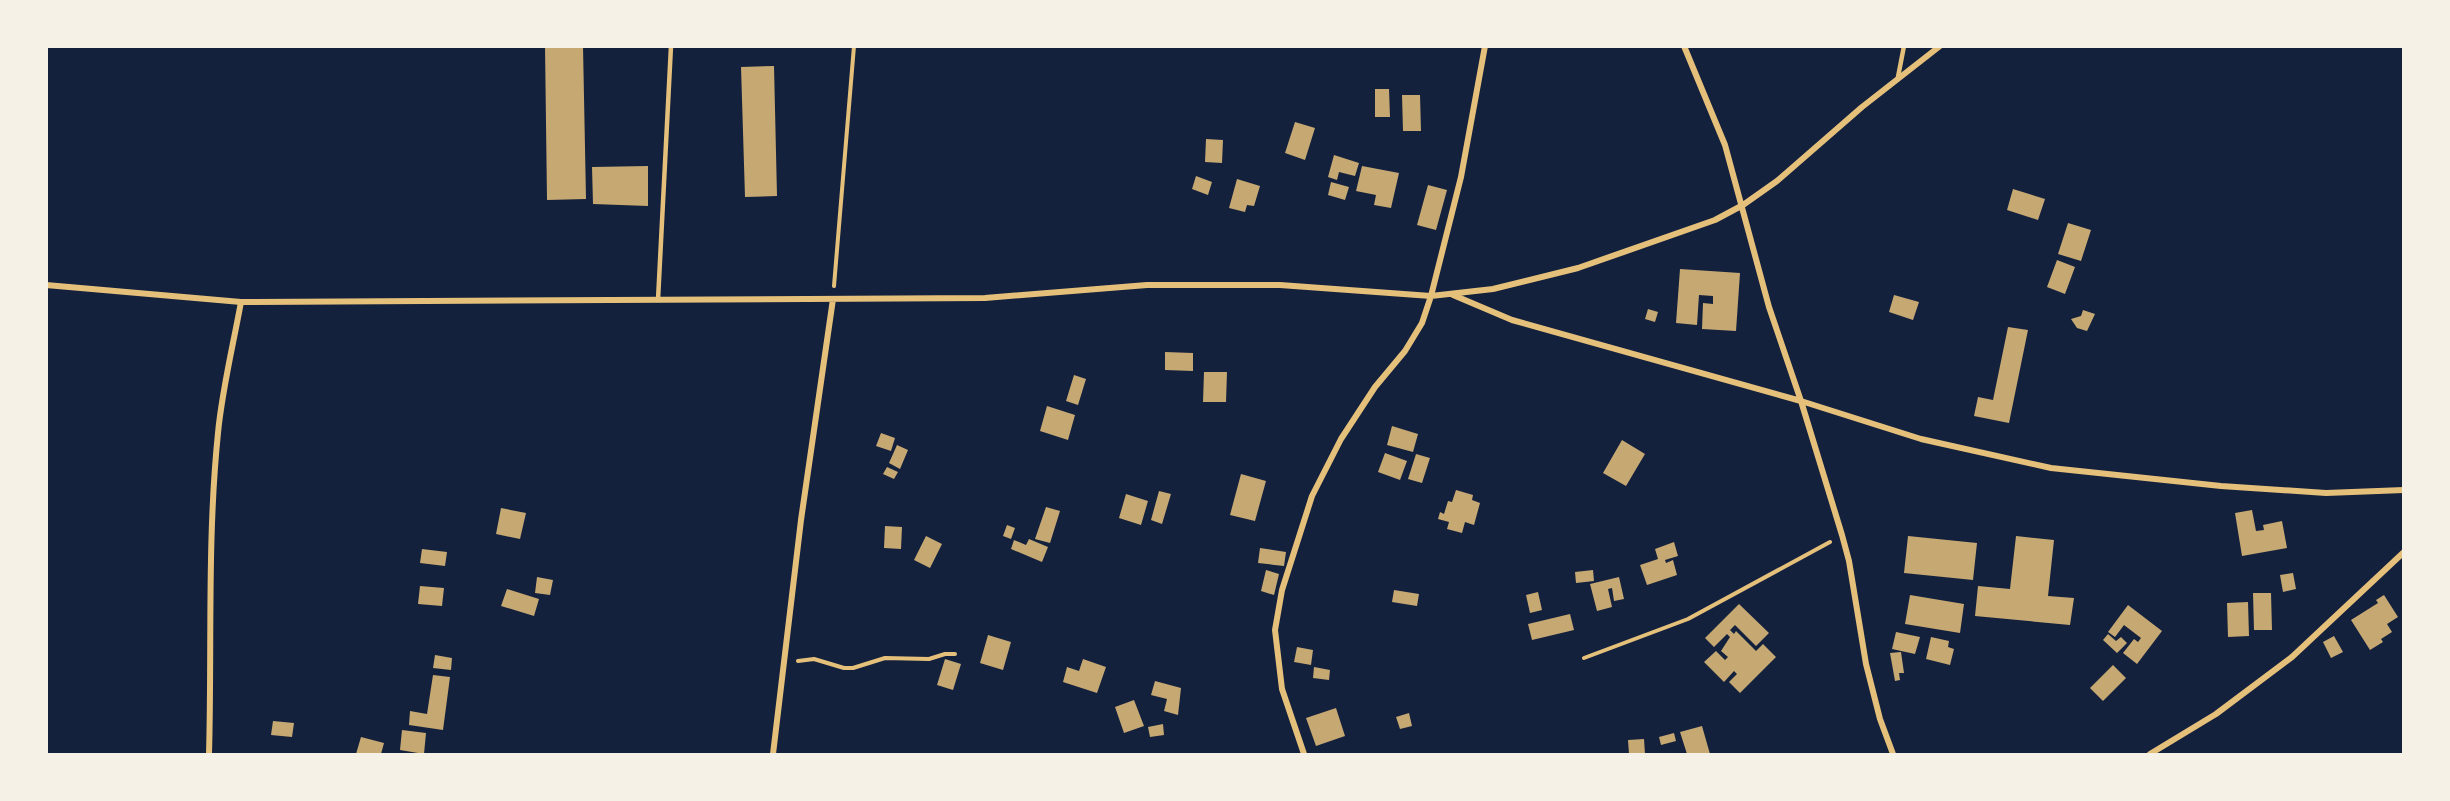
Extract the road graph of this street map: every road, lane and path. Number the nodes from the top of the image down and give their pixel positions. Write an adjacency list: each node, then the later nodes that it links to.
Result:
1 (671, 46): 13 (lane)
2 (854, 46): 12 (path)
3 (1485, 46): 11 (street)
4 (1684, 46): 8 (street)
5 (1904, 46): 7 (lane)
6 (1940, 46): 7 (street)
7 (1898, 77): 8 (street)
8 (1743, 206): 10 (street); 15 (street)
9 (46, 285): 14 (street)
10 (1450, 294): 11 (street); 15 (street)
11 (1431, 296): 12 (street); 24 (street)
12 (833, 299): 13 (street); 21 (street)
13 (658, 300): 14 (street)
14 (241, 302): 22 (street)
15 (1801, 401): 16 (street); 17 (street)
16 (2403, 490)
17 (1842, 535): 20 (path); 25 (street)
18 (2403, 552): 26 (street)
19 (955, 654): 21 (path)
20 (1584, 658)
21 (783, 664): 23 (street)
22 (209, 754)
23 (773, 754)
24 (1304, 754)
25 (1893, 754)
26 (2150, 754)

